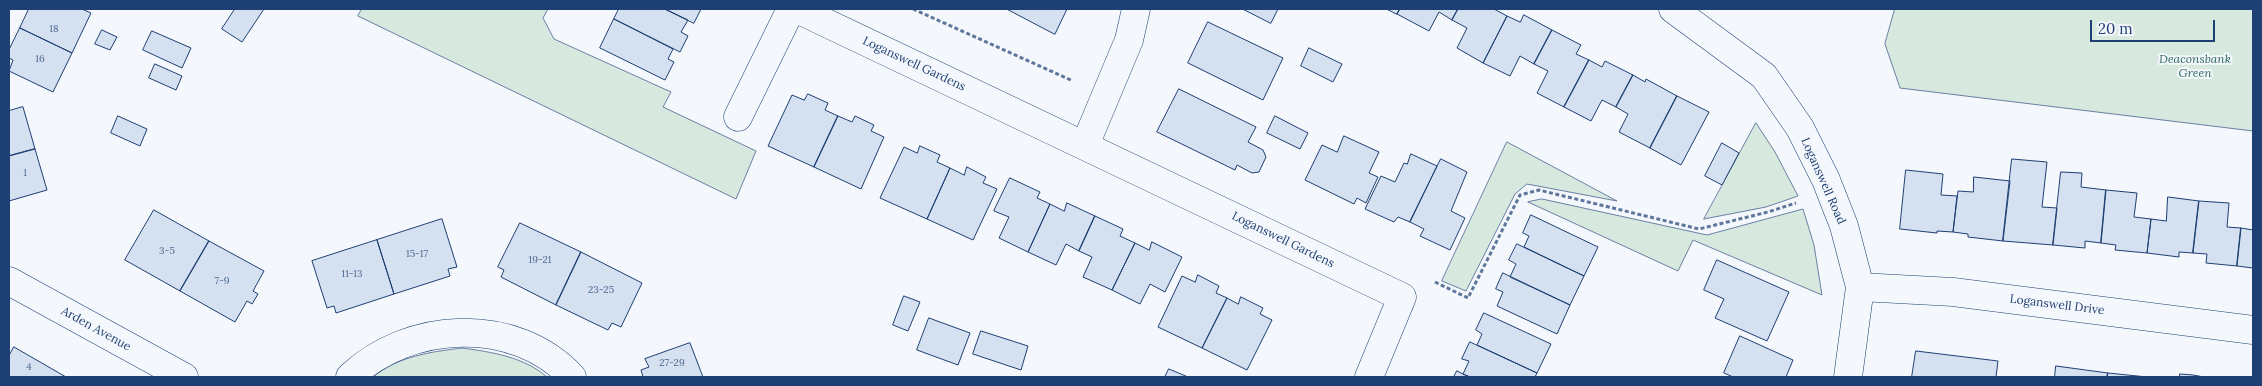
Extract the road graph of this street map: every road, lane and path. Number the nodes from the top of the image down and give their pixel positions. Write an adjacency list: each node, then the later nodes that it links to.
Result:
1 (791, 9): 7 (street)
2 (797, 9): 8 (street, Loganswell Gardens)
3 (913, 9): 6 (path)
4 (1136, 9): 6 (street)
5 (1673, 9): 9 (street, Loganswell Road)
6 (1105, 96): 8 (street)
7 (738, 117)
8 (1085, 144): 12 (street, Loganswell Gardens)
9 (1830, 191): 11 (street, Loganswell Road); 12 (path)
10 (9, 281): 14 (street, Arden Avenue)
11 (1860, 287): 13 (street, Loganswell Drive); 18 (street, Loganswell Road)
12 (1402, 297): 17 (street)
13 (2253, 330)
14 (184, 377)
15 (350, 377): 16 (street)
16 (572, 377)
17 (1369, 377)
18 (1848, 377)

